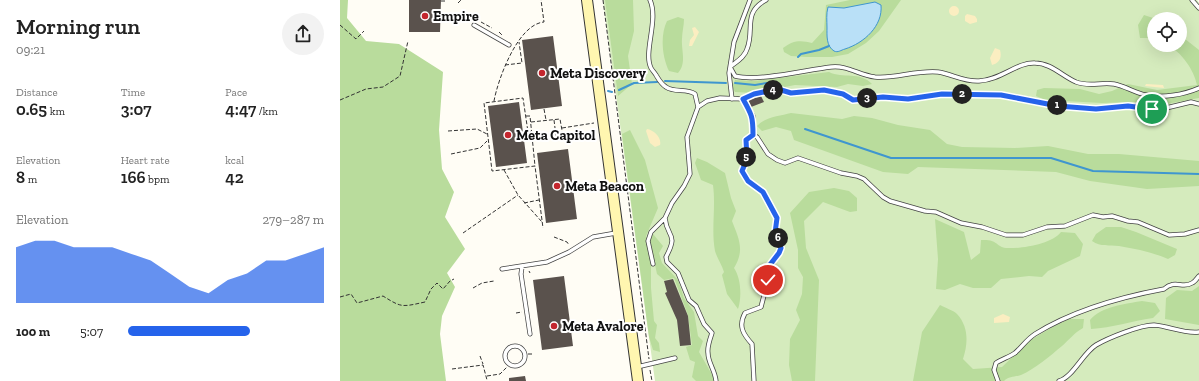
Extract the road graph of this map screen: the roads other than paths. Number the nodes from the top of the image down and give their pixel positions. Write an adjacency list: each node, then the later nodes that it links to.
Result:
1 (587, 0): 18 (main road)
2 (650, 0): 14 (lane)
3 (750, 0): 9 (lane)
4 (766, 0): 9 (lane)
5 (1192, 0): 6 (lane)
6 (1199, 8)
7 (474, 25): 8 (lane)
8 (509, 45)
9 (730, 67): 10 (lane); 11 (lane)
10 (1199, 88)
11 (732, 99): 12 (lane); 14 (lane)
12 (743, 99): 13 (lane); 15 (lane)
13 (1199, 104)
14 (698, 107): 16 (lane)
15 (753, 135): 17 (lane); 30 (lane)
16 (665, 218): 19 (lane); 29 (lane)
17 (1199, 230)
18 (617, 233): 20 (lane); 27 (main road)
19 (653, 264)
20 (522, 267): 21 (lane); 24 (lane)
21 (502, 269)
22 (1199, 276): 31 (lane)
23 (1199, 332): 32 (lane)
24 (530, 334)
25 (675, 358): 27 (lane)
26 (516, 366): 26 (lane)
27 (636, 368): 28 (main road)
28 (638, 381)
29 (716, 381)
30 (754, 381)
31 (998, 381)
32 (1059, 381)

